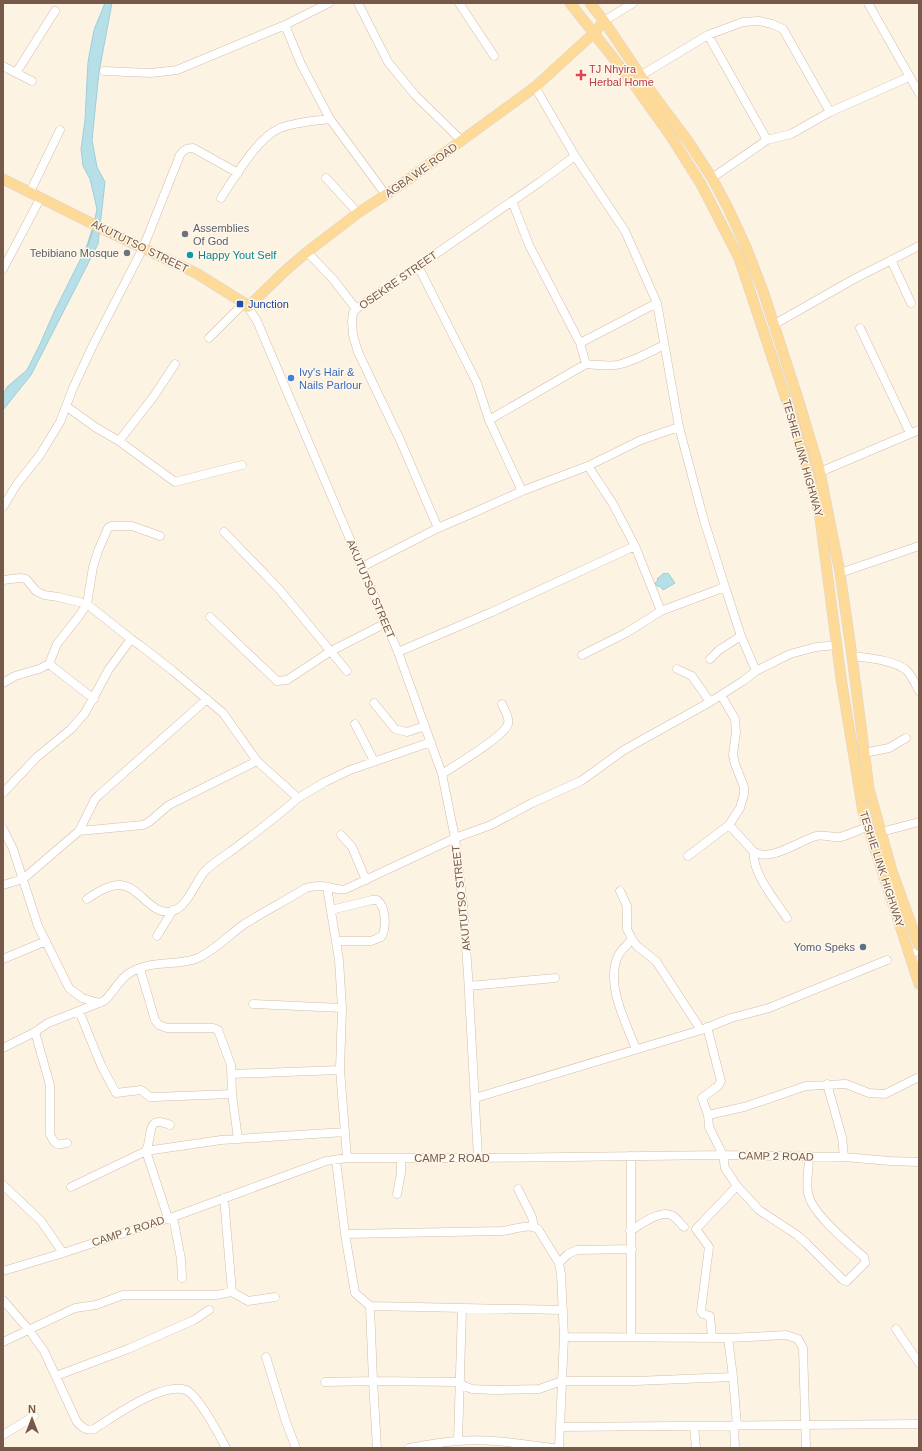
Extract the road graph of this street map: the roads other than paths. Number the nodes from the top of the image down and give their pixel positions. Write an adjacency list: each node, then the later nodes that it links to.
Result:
1 (329, 3): 8 (street)
2 (358, 3): 27 (street)
3 (458, 3): 14 (street)
4 (570, 3): 12 (main road, TESHIE LINK HIGHWAY)
5 (590, 3): 10 (main road, TESHIE LINK HIGHWAY)
6 (633, 3): 10 (street)
7 (868, 3): 19 (street)
8 (316, 6): 11 (street)
9 (55, 11): 17 (street)
10 (604, 21): 12 (main road, AGBA WE ROAD); 18 (main road, TESHIE LINK HIGHWAY)
11 (285, 25): 16 (street); 24 (street)
12 (594, 33): 21 (main road, AGBA WE ROAD); 82 (main road, TESHIE LINK HIGHWAY)
13 (708, 35): 18 (street); 23 (street); 26 (street)
14 (494, 56)
15 (3, 66): 17 (street)
16 (104, 71)
17 (16, 73): 20 (street)
18 (640, 76): 31 (main road, TESHIE LINK HIGHWAY)
19 (909, 77): 22 (street); 23 (street)
20 (32, 80)
21 (535, 87): 27 (main road, AGBA WE ROAD); 28 (street)
22 (919, 92)
23 (830, 112): 26 (street)
24 (330, 119): 29 (street); 34 (street)
25 (60, 130): 33 (street)
26 (767, 140): 31 (street)
27 (462, 141): 34 (main road, AGBA WE ROAD)
28 (575, 156): 37 (street, OSEKRE STREET); 45 (street)
29 (238, 173): 36 (street); 40 (street)
30 (326, 178): 38 (street)
31 (712, 178): 49 (main road, TESHIE LINK HIGHWAY)
32 (3, 179): 33 (main road, AKUTUTSO STREET)
33 (30, 192): 35 (main road, AKUTUTSO STREET)
34 (386, 195): 38 (main road, AGBA WE ROAD)
35 (41, 197): 40 (main road, AKUTUTSO STREET); 44 (street)
36 (221, 198)
37 (512, 201): 43 (street, OSEKRE STREET); 52 (street)
38 (358, 213): 41 (main road, AGBA WE ROAD)
39 (919, 246): 42 (street)
40 (142, 248): 47 (main road, AKUTUTSO STREET); 56 (street)
41 (306, 252): 47 (main road, AGBA WE ROAD); 48 (street)
42 (891, 260): 46 (street); 49 (street)
43 (418, 266): 48 (street, OSEKRE STREET); 57 (street)
44 (3, 269)
45 (657, 303): 52 (street); 53 (street)
46 (911, 303)
47 (246, 305): 51 (street); 72 (street, AKUTUTSO STREET)
48 (356, 309): 67 (street, OSEKRE STREET)
49 (773, 325): 64 (main road, TESHIE LINK HIGHWAY)
50 (860, 328): 60 (street)
51 (209, 338)
52 (580, 343): 55 (street)
53 (664, 345): 55 (street); 58 (street)
54 (175, 364): 61 (street)
55 (586, 364): 57 (street)
56 (66, 406): 61 (street); 66 (street)
57 (489, 420): 65 (street)
58 (679, 428): 63 (street); 75 (street)
59 (919, 430): 60 (street)
60 (910, 433): 64 (street)
61 (119, 441): 62 (street)
62 (242, 465)
63 (588, 466): 65 (street); 70 (street)
64 (820, 472): 73 (main road, TESHIE LINK HIGHWAY)
65 (522, 491): 67 (street)
66 (3, 507)
67 (438, 528): 72 (street)
68 (224, 532): 83 (street)
69 (160, 536): 76 (street)
70 (635, 546): 77 (street); 84 (street)
71 (919, 546): 73 (street)
72 (362, 567): 79 (street, AKUTUTSO STREET)
73 (840, 573): 86 (main road, TESHIE LINK HIGHWAY)
74 (3, 580): 76 (street)
75 (725, 587): 77 (street); 80 (street)
76 (87, 604): 81 (street); 88 (street)
77 (662, 611): 85 (street)
78 (210, 617): 83 (street)
79 (386, 623): 83 (street); 84 (street, AKUTUTSO STREET)
80 (741, 636): 87 (street); 91 (street)
81 (130, 639): 95 (street); 96 (street)
82 (837, 645): 91 (street); 112 (main road, TESHIE LINK HIGHWAY)
83 (331, 651): 90 (street)
84 (398, 652): 101 (street, AKUTUTSO STREET)
85 (582, 655)
86 (852, 656): 93 (street); 104 (main road, TESHIE LINK HIGHWAY)
87 (710, 659)
88 (49, 664): 92 (street); 95 (street)
89 (677, 668): 97 (street)
90 (347, 671)
91 (756, 671): 94 (street)
92 (3, 683)
93 (919, 691)
94 (721, 694): 97 (street); 111 (street)
95 (94, 699): 108 (street)
96 (207, 699): 105 (street); 114 (street)
97 (710, 702): 117 (street)
98 (374, 703): 101 (street)
99 (502, 704): 107 (street)
100 (354, 724): 106 (street)
101 (425, 726): 103 (street, AKUTUTSO STREET)
102 (906, 738): 104 (street)
103 (431, 742): 106 (street); 107 (street, AKUTUTSO STREET)
104 (864, 753): 115 (main road, TESHIE LINK HIGHWAY)
105 (257, 761): 109 (street); 114 (street)
106 (374, 761): 109 (street)
107 (442, 774): 117 (street, AKUTUTSO STREET)
108 (3, 793)
109 (298, 798): 126 (street)
110 (918, 823): 115 (street)
111 (729, 825): 118 (street); 119 (street)
112 (866, 827): 118 (street); 135 (main road, TESHIE LINK HIGHWAY)
113 (3, 830): 120 (street)
114 (79, 831): 120 (street)
115 (881, 832): 133 (main road, TESHIE LINK HIGHWAY)
116 (341, 835): 121 (street)
117 (455, 838): 121 (street); 141 (street, AKUTUTSO STREET)
118 (754, 852): 128 (street)
119 (688, 856)
120 (23, 879): 122 (street); 132 (street)
121 (366, 880): 123 (street)
122 (3, 885)
123 (327, 887): 127 (street); 138 (street)
124 (620, 891): 130 (street)
125 (87, 899): 126 (street)
126 (173, 910): 129 (street)
127 (331, 910): 131 (street); 131 (street)
128 (787, 918)
129 (157, 936)
130 (632, 939): 146 (street); 149 (street)
131 (336, 941): 144 (street)
132 (46, 942): 136 (street); 142 (street)
133 (919, 946)
134 (919, 951): 135 (street)
135 (909, 954): 140 (main road, TESHIE LINK HIGHWAY)
136 (3, 959)
137 (887, 960): 146 (street)
138 (140, 969): 142 (street); 151 (street)
139 (555, 978): 141 (street)
140 (919, 984)
141 (469, 986): 155 (street, AKUTUTSO STREET)
142 (99, 1002): 145 (street)
143 (252, 1004): 144 (street)
144 (342, 1008): 150 (street)
145 (79, 1011): 147 (street); 154 (street)
146 (704, 1029): 149 (street); 156 (street)
147 (35, 1032): 148 (street); 160 (street)
148 (3, 1048)
149 (636, 1049): 155 (street)
150 (340, 1070): 151 (street); 158 (street)
151 (232, 1074): 154 (street)
152 (917, 1078): 153 (street)
153 (827, 1084): 156 (street); 165 (street)
154 (232, 1094): 159 (street)
155 (475, 1098): 168 (street, AKUTUTSO STREET)
156 (708, 1115): 162 (street)
157 (170, 1125): 161 (street)
158 (345, 1132): 159 (street); 166 (street)
159 (238, 1139): 161 (street)
160 (67, 1143)
161 (146, 1151): 173 (street); 177 (street)
162 (723, 1155): 163 (street, CAMP 2 ROAD); 164 (street, CAMP 2 ROAD); 172 (street)
163 (631, 1156): 168 (street, CAMP 2 ROAD); 180 (street)
164 (809, 1156): 165 (street, CAMP 2 ROAD); 172 (street)
165 (844, 1157): 170 (street, CAMP 2 ROAD)
166 (347, 1158): 167 (street, CAMP 2 ROAD); 169 (street, CAMP 2 ROAD)
167 (401, 1158): 168 (street, CAMP 2 ROAD); 175 (street)
168 (478, 1158)
169 (336, 1160): 176 (street, CAMP 2 ROAD); 181 (street)
170 (919, 1162)
171 (3, 1185): 183 (street)
172 (737, 1186): 198 (street)
173 (70, 1187)
174 (518, 1189): 178 (street)
175 (397, 1194)
176 (224, 1198): 177 (street, CAMP 2 ROAD); 187 (street)
177 (170, 1218): 183 (street, CAMP 2 ROAD); 186 (street)
178 (534, 1227): 181 (street); 184 (street)
179 (684, 1227): 180 (street)
180 (630, 1231): 182 (street)
181 (345, 1234): 190 (street)
182 (632, 1249): 184 (street); 197 (street)
183 (64, 1253): 185 (street, CAMP 2 ROAD)
184 (559, 1263): 193 (street)
185 (3, 1271)
186 (182, 1278)
187 (232, 1292): 188 (street); 195 (street)
188 (275, 1297)
189 (3, 1300): 195 (street)
190 (370, 1306): 191 (street); 205 (street)
191 (462, 1308): 193 (street); 208 (street)
192 (209, 1310): 203 (street)
193 (563, 1310): 196 (street)
194 (896, 1329): 202 (street)
195 (29, 1330): 200 (street); 203 (street)
196 (564, 1337): 197 (street); 206 (street)
197 (631, 1337): 198 (street)
198 (712, 1337): 199 (street)
199 (728, 1338): 204 (street); 212 (street)
200 (3, 1342)
201 (266, 1357): 219 (street)
202 (919, 1363)
203 (56, 1376): 218 (street)
204 (732, 1377): 206 (street); 211 (street)
205 (373, 1381): 207 (street); 208 (street); 220 (street)
206 (562, 1381): 208 (street); 214 (street)
207 (325, 1382)
208 (459, 1382): 216 (street)
209 (34, 1416): 215 (street)
210 (919, 1424): 212 (street)
211 (736, 1425): 212 (street); 213 (street); 225 (street)
212 (805, 1425): 226 (street)
213 (694, 1426): 214 (street); 224 (street)
214 (560, 1427): 223 (street)
215 (3, 1435)
216 (458, 1441): 217 (street); 221 (street)
217 (476, 1444): 222 (street)
218 (226, 1448)
219 (296, 1448)
220 (377, 1448)
221 (409, 1448)
222 (553, 1448)
223 (559, 1448)
224 (696, 1448)
225 (735, 1448)
226 (806, 1448)

